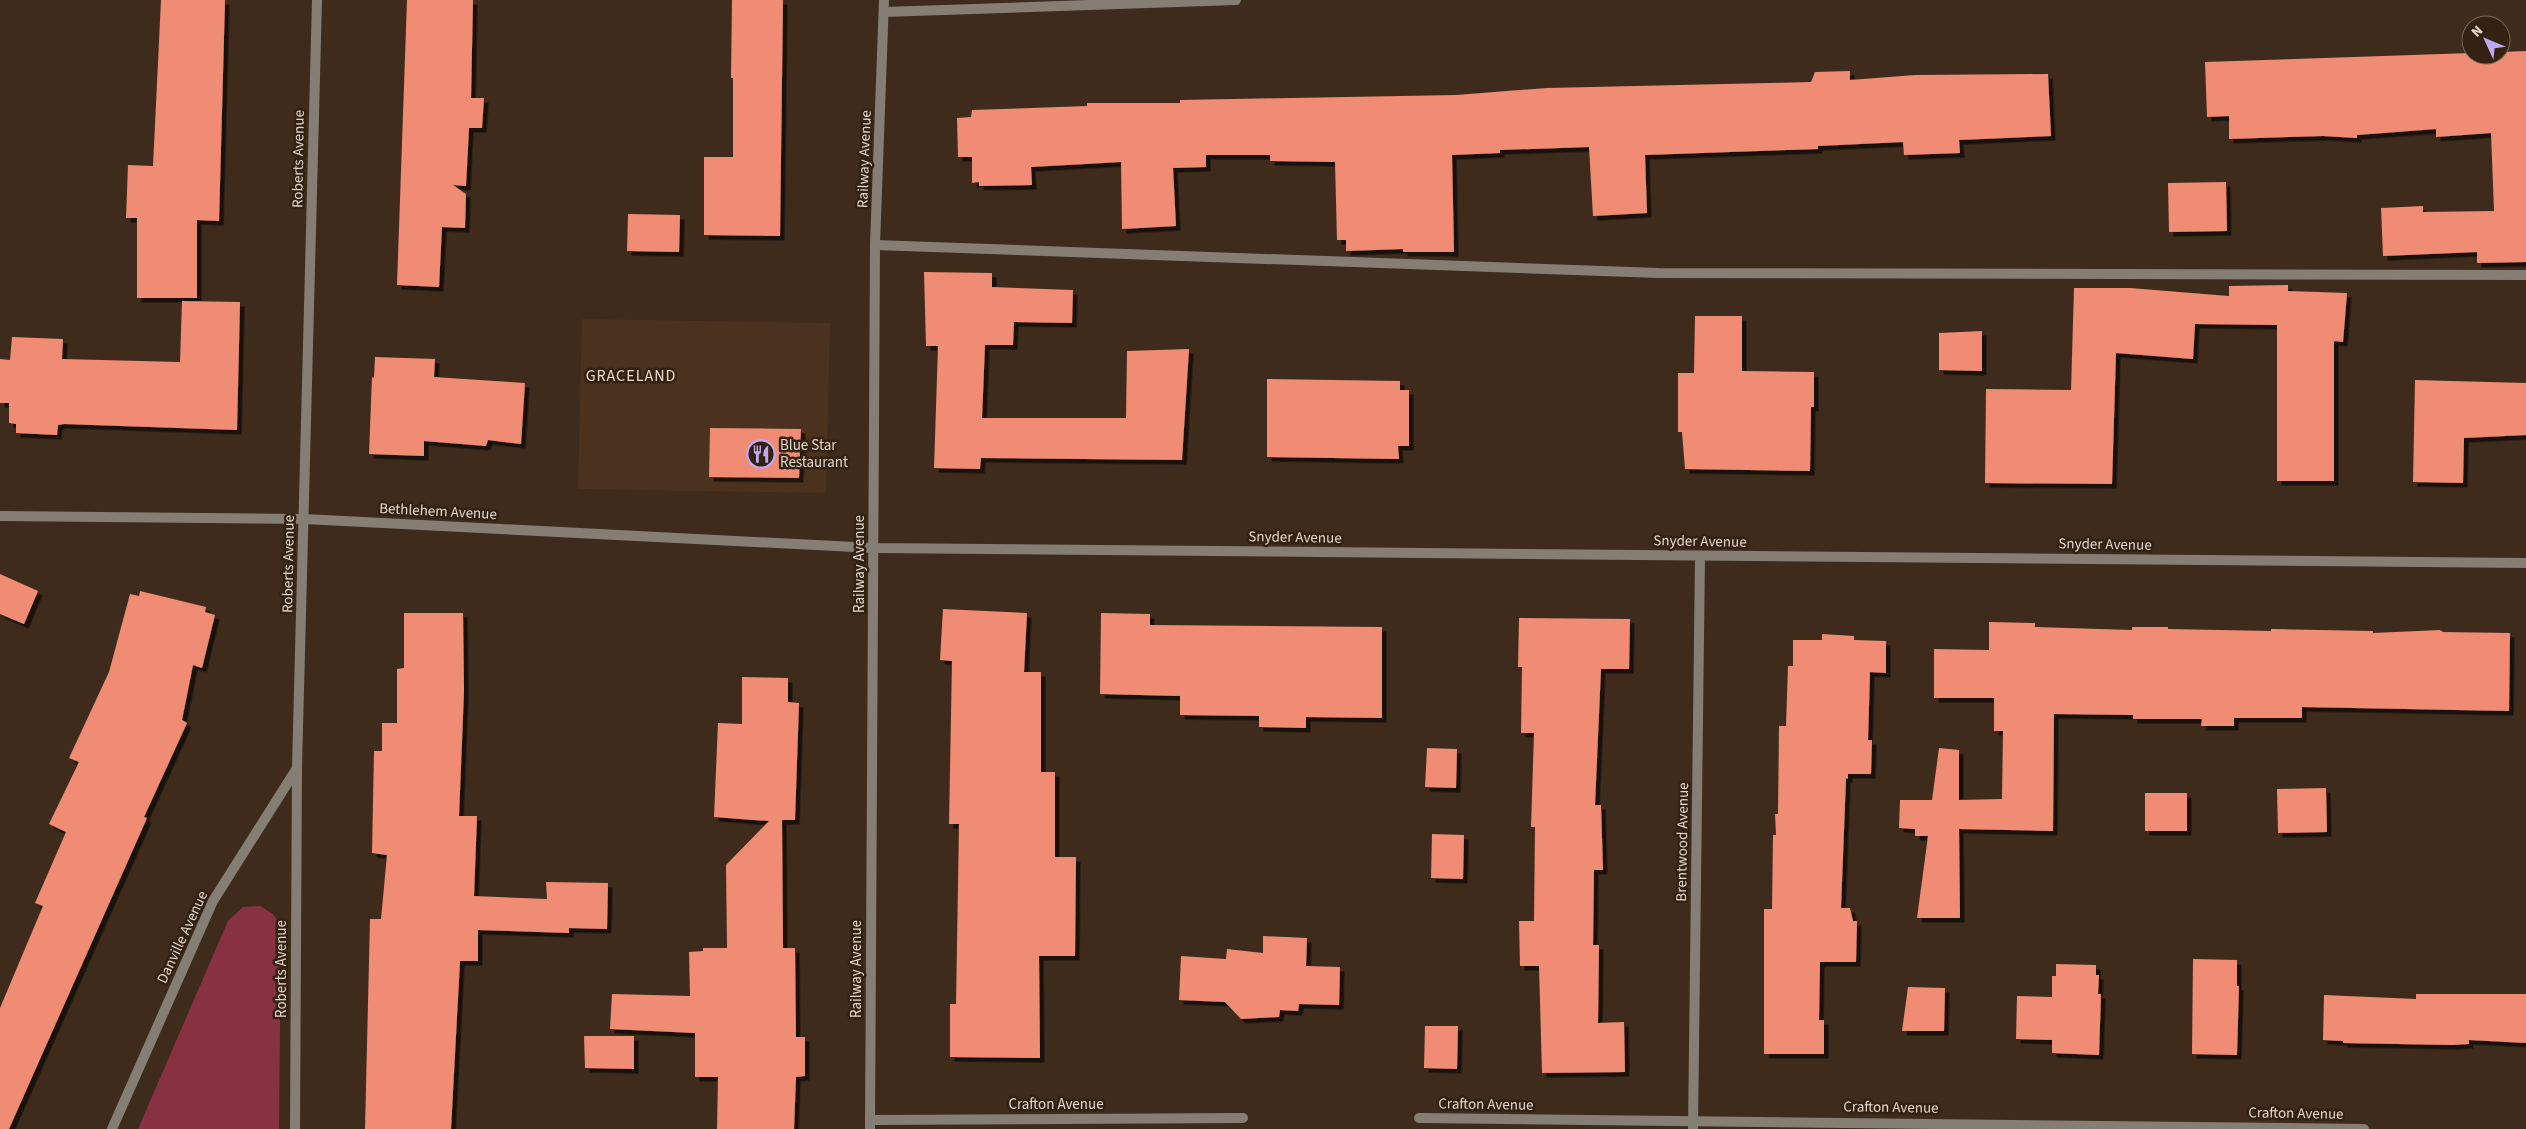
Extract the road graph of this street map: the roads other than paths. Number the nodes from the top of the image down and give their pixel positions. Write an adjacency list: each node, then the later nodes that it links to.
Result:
1 (317, 0): 8 (street, Roberts Avenue)
2 (884, 0): 4 (street, Railway Avenue)
3 (1236, 0): 4 (street)
4 (884, 12): 5 (street, Railway Avenue)
5 (875, 245): 6 (street); 9 (street, Railway Avenue)
6 (2526, 274)
7 (0, 516): 8 (street, Bethlehem Avenue)
8 (304, 519): 9 (street, Bethlehem Avenue); 12 (street, Roberts Avenue)
9 (874, 548): 10 (street, Snyder Avenue); 15 (street, Railway Avenue)
10 (1700, 556): 11 (street, Snyder Avenue); 16 (street, Brentwood Avenue)
11 (2526, 563)
12 (297, 767): 17 (street, Danville Avenue); 18 (street, Roberts Avenue)
13 (1243, 1118): 15 (street, Crafton Avenue)
14 (1419, 1118): 16 (street, Crafton Avenue)
15 (870, 1124)
16 (1694, 1126): 19 (street, Crafton Avenue)
17 (112, 1129)
18 (295, 1129)
19 (2364, 1129)

